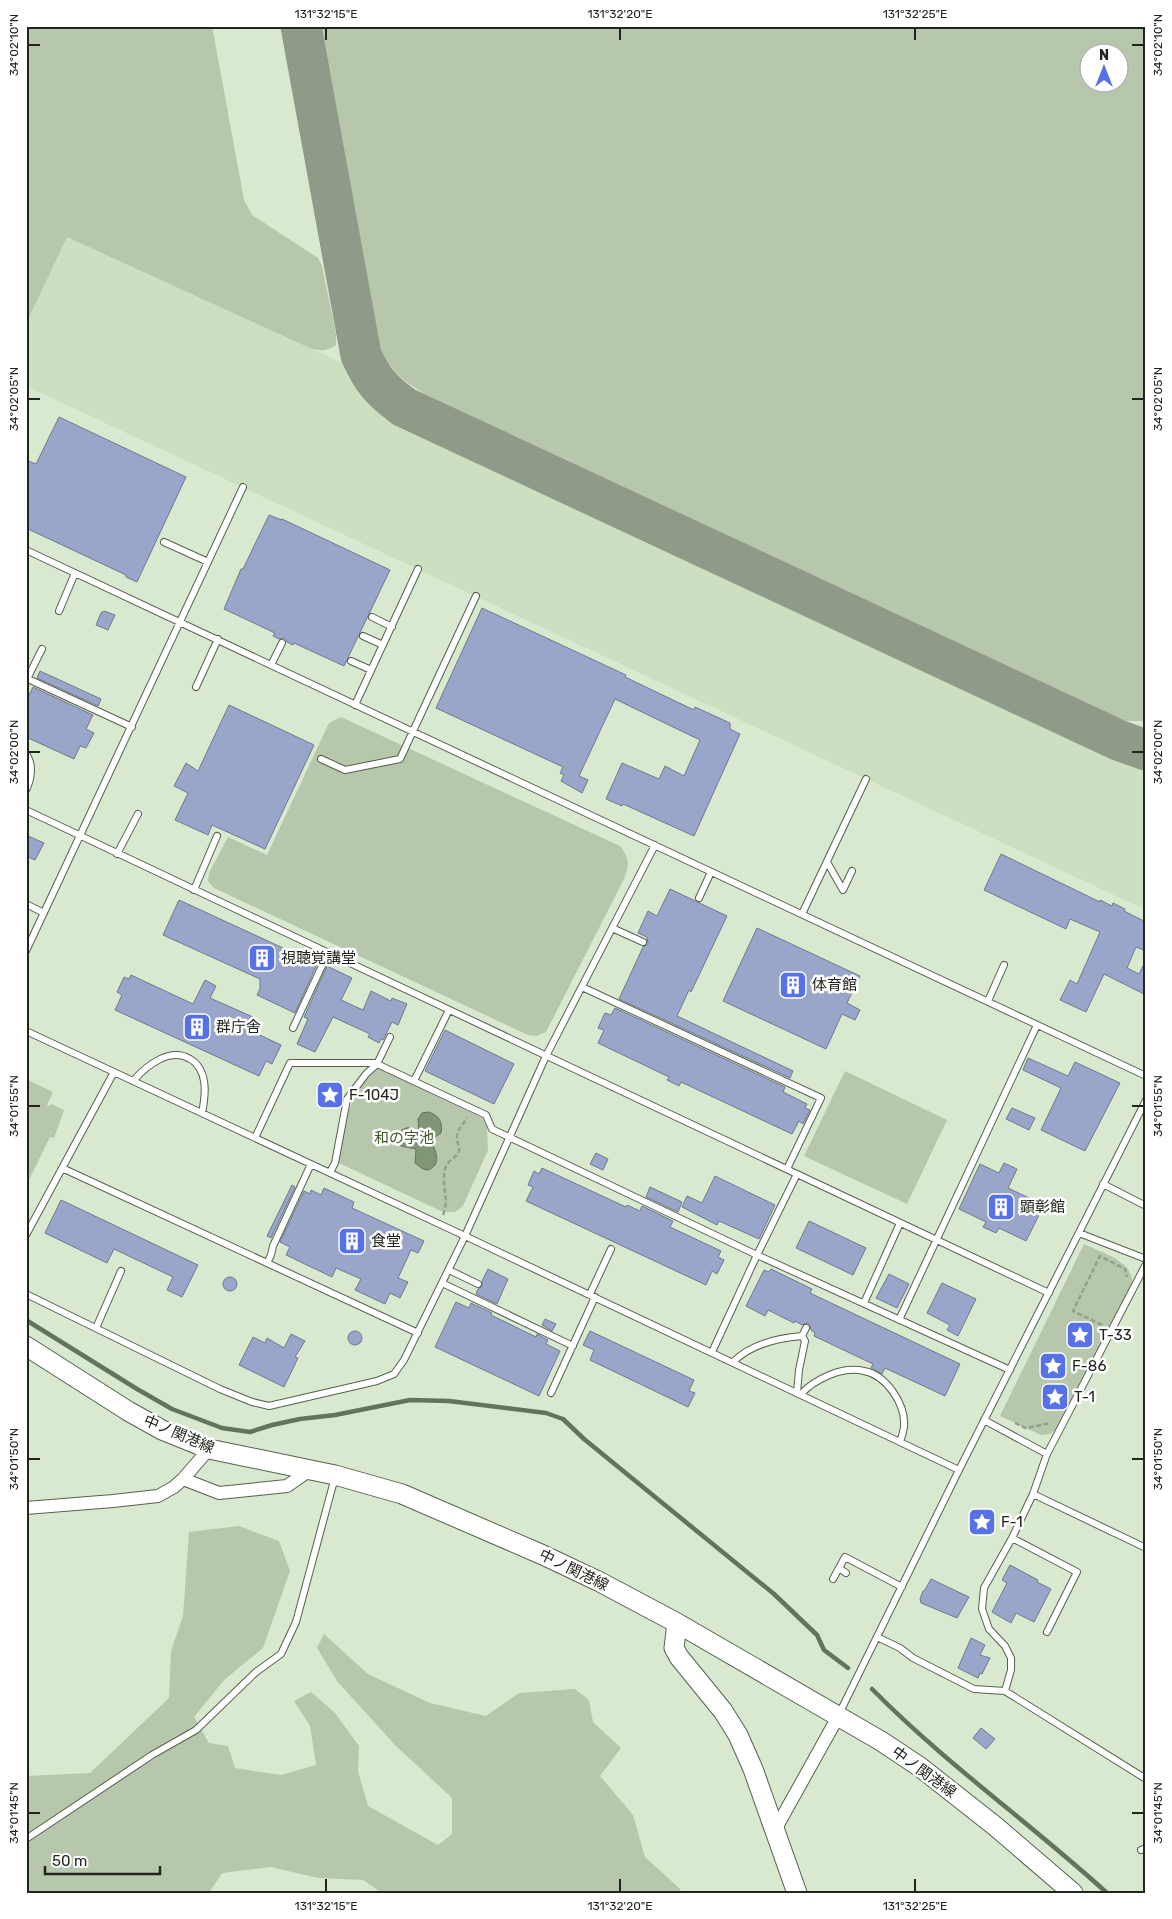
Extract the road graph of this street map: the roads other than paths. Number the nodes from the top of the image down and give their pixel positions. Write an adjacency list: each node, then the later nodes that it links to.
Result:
1 (243, 487): 4 (lane)
2 (164, 542): 4 (lane)
3 (26, 550): 6 (lane)
4 (208, 562): 10 (lane)
5 (418, 569): 11 (lane)
6 (75, 573): 8 (lane); 10 (lane)
7 (476, 596): 24 (lane)
8 (59, 610)
9 (372, 617): 11 (lane)
10 (181, 622): 13 (lane); 23 (lane)
11 (392, 627): 15 (lane)
12 (363, 636): 15 (lane)
13 (218, 639): 18 (lane); 21 (lane)
14 (282, 643): 18 (lane)
15 (383, 645): 19 (lane)
16 (42, 649): 20 (lane)
17 (351, 661): 19 (lane)
18 (271, 665): 22 (lane)
19 (371, 670): 22 (lane)
20 (27, 678): 23 (lane)
21 (196, 687)
22 (355, 705): 24 (lane)
23 (132, 727): 31 (lane)
24 (412, 732): 26 (lane); 33 (lane)
25 (26, 754): 28 (lane)
26 (321, 759)
27 (866, 779): 35 (lane)
28 (26, 790)
29 (26, 810): 31 (lane)
30 (138, 814): 34 (lane)
31 (80, 836): 34 (lane); 41 (lane)
32 (217, 836): 38 (lane)
33 (655, 845): 37 (lane); 43 (lane)
34 (117, 854): 38 (lane)
35 (827, 862): 36 (lane); 42 (lane)
36 (852, 871)
37 (712, 872): 39 (lane); 42 (lane)
38 (194, 890): 46 (lane)
39 (699, 898)
40 (26, 904): 41 (lane)
41 (44, 913): 45 (lane)
42 (802, 914): 49 (lane)
43 (612, 928): 44 (lane); 48 (lane)
44 (643, 942)
45 (26, 951)
46 (328, 953): 50 (lane); 52 (lane)
47 (1004, 965): 49 (lane)
48 (582, 987): 55 (lane); 67 (lane)
49 (988, 1001): 51 (lane)
50 (448, 1010): 55 (lane); 60 (lane)
51 (1037, 1025): 58 (lane); 76 (lane)
52 (293, 1028)
53 (26, 1031): 57 (lane)
54 (390, 1037): 56 (lane)
55 (546, 1056): 64 (lane); 67 (lane)
56 (377, 1064): 60 (lane); 63 (lane); 68 (lane)
57 (114, 1072): 59 (lane); 66 (lane)
58 (1146, 1076)
59 (133, 1081): 62 (lane); 62 (lane)
60 (414, 1081): 64 (lane)
61 (1146, 1100): 70 (lane)
62 (202, 1113): 63 (lane)
63 (256, 1138): 65 (lane)
64 (509, 1138): 75 (lane); 78 (lane)
65 (311, 1164): 68 (lane); 80 (lane)
66 (62, 1168): 74 (lane); 80 (lane)
67 (787, 1169): 69 (lane)
68 (330, 1172): 75 (lane)
69 (797, 1174): 72 (lane); 78 (lane)
70 (1104, 1184): 71 (lane); 73 (lane)
71 (1146, 1206)
72 (900, 1223): 76 (lane); 89 (lane)
73 (1079, 1233): 79 (lane); 86 (lane)
74 (26, 1235)
75 (466, 1236): 82 (lane); 88 (lane)
76 (938, 1240): 86 (lane); 90 (lane)
77 (612, 1249): 88 (lane)
78 (757, 1255): 89 (lane); 97 (lane)
79 (1146, 1259)
80 (266, 1263): 93 (lane)
81 (1146, 1264): 105 (lane)
82 (449, 1270): 84 (lane); 85 (lane)
83 (120, 1271): 91 (lane)
84 (442, 1283): 93 (lane); 96 (lane)
85 (478, 1284)
86 (1049, 1293): 99 (lane)
87 (26, 1294): 91 (lane)
88 (593, 1296): 96 (lane); 97 (lane)
89 (864, 1303): 90 (lane)
90 (899, 1320): 99 (lane)
91 (96, 1328): 93 (lane)
92 (806, 1328): 94 (lane)
93 (418, 1333)
94 (802, 1336): 98 (lane); 101 (lane)
95 (26, 1346): 104 (main road, 中ノ関港線)
96 (573, 1346): 100 (lane)
97 (712, 1352): 98 (lane)
98 (733, 1362): 101 (lane)
99 (1010, 1370): 102 (lane)
100 (551, 1393)
101 (799, 1394): 103 (lane); 103 (lane)
102 (984, 1420): 105 (lane); 107 (lane)
103 (900, 1442): 107 (lane)
104 (209, 1449): 106 (main road, 中ノ関港線); 109 (street)
105 (1047, 1454): 110 (lane)
106 (310, 1470): 108 (main road, 中ノ関港線); 109 (street)
107 (959, 1470): 117 (lane)
108 (335, 1475): 118 (main road, 中ノ関港線); 125 (lane)
109 (183, 1479): 111 (street)
110 (1033, 1494): 112 (lane); 113 (lane)
111 (26, 1508)
112 (1012, 1538): 119 (lane); 121 (lane)
113 (1146, 1548)
114 (839, 1568): 115 (lane); 116 (lane); 117 (lane)
115 (846, 1573)
116 (833, 1579)
117 (902, 1587): 120 (lane)
118 (677, 1624): 122 (main road, 中ノ関港線); 124 (main road)
119 (1047, 1632)
120 (877, 1637): 121 (lane); 122 (lane)
121 (1005, 1691): 123 (lane)
122 (839, 1715): 124 (street); 127 (main road, 中ノ関港線)
123 (1146, 1779)
124 (775, 1830): 126 (main road)
125 (26, 1839)
126 (797, 1893)
127 (1073, 1893)

